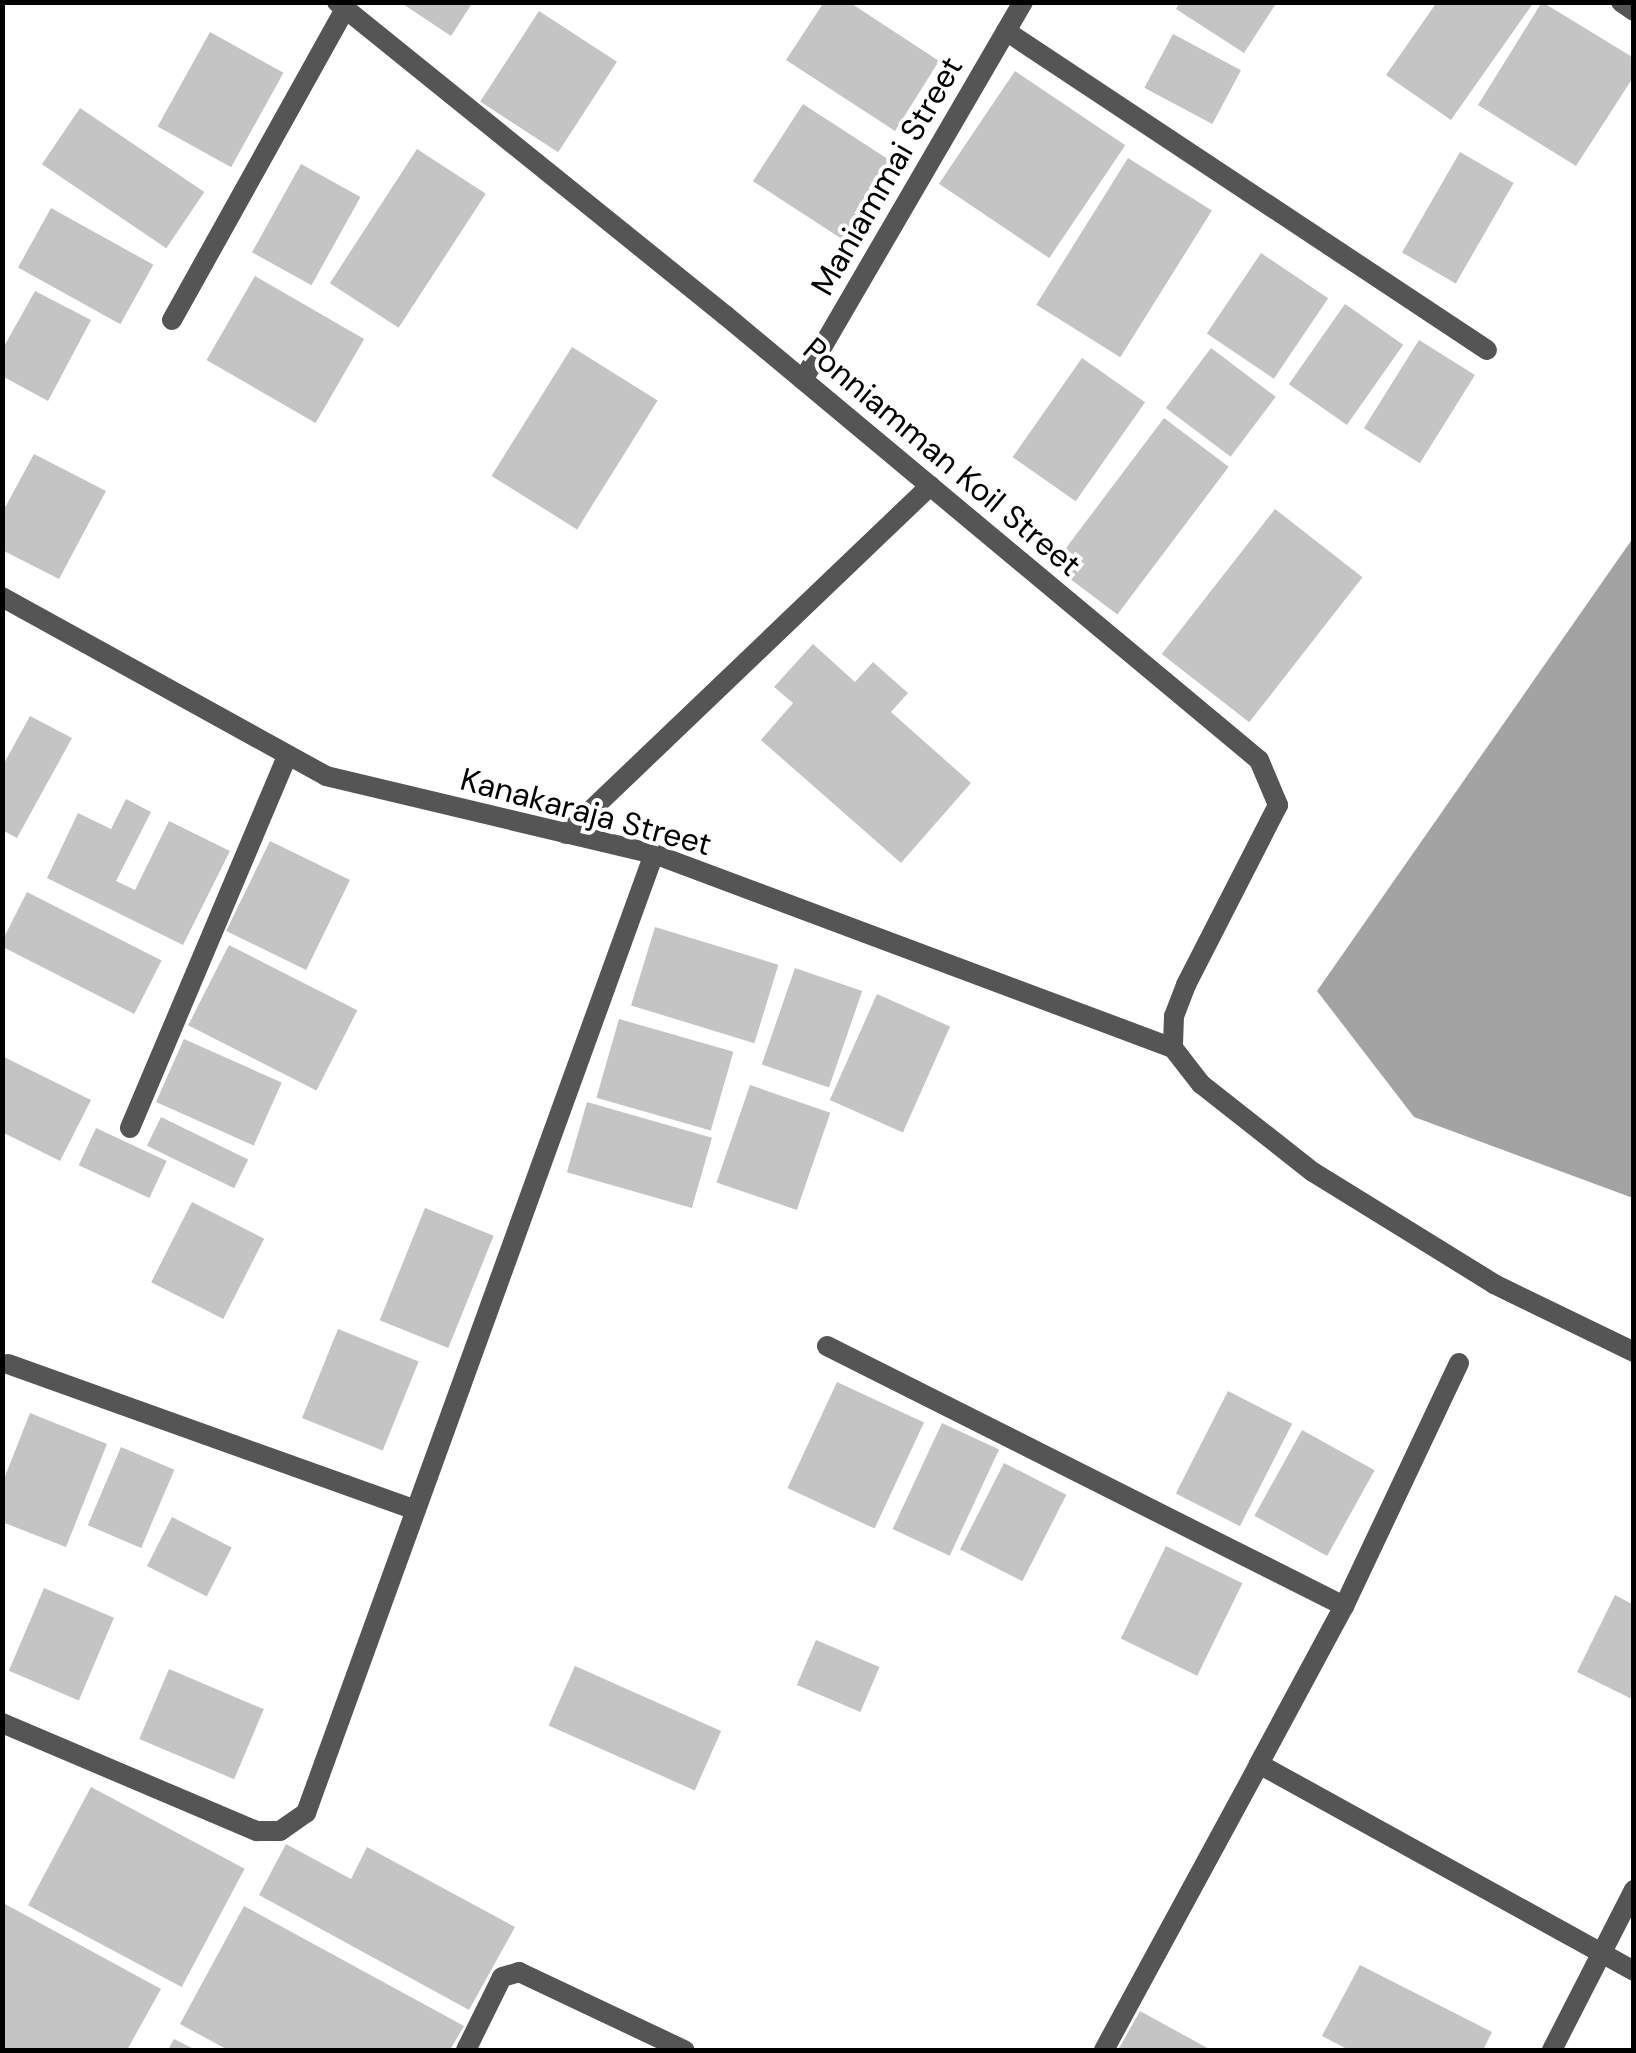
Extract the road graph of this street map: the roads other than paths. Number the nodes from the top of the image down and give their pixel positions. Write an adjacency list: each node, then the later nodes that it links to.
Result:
1 (1023, 2): 5 (street, Maniammai Street)
2 (1620, 2): 4 (street)
3 (341, 6): 6 (street); 8 (street, Ponniamman Koil Street)
4 (1634, 11)
5 (1006, 31): 7 (street); 8 (street, Maniammai Street)
6 (172, 320)
7 (1487, 350)
8 (803, 380): 9 (street, Ponniamman Koil Street)
9 (930, 486): 12 (street); 14 (street, Ponniamman Koil Street)
10 (2, 597): 11 (street, Kanakaraja Street)
11 (286, 756): 12 (street, Kanakaraja Street); 15 (street)
12 (566, 834): 13 (street, Kanakaraja Street)
13 (654, 854): 14 (street, Kanakaraja Street); 20 (street)
14 (1173, 1048): 17 (street)
15 (130, 1128)
16 (827, 1346): 21 (street)
17 (1634, 1352)
18 (1459, 1363): 21 (street)
19 (8, 1364): 20 (street)
20 (416, 1510): 22 (street)
21 (1344, 1606): 23 (street)
22 (2, 1724)
23 (1259, 1764): 25 (street); 29 (street)
24 (1634, 1890): 25 (street)
25 (1598, 1951): 26 (street); 30 (street)
26 (1634, 1971)
27 (466, 2050): 28 (street)
28 (684, 2050)
29 (1104, 2050)
30 (1552, 2050)

